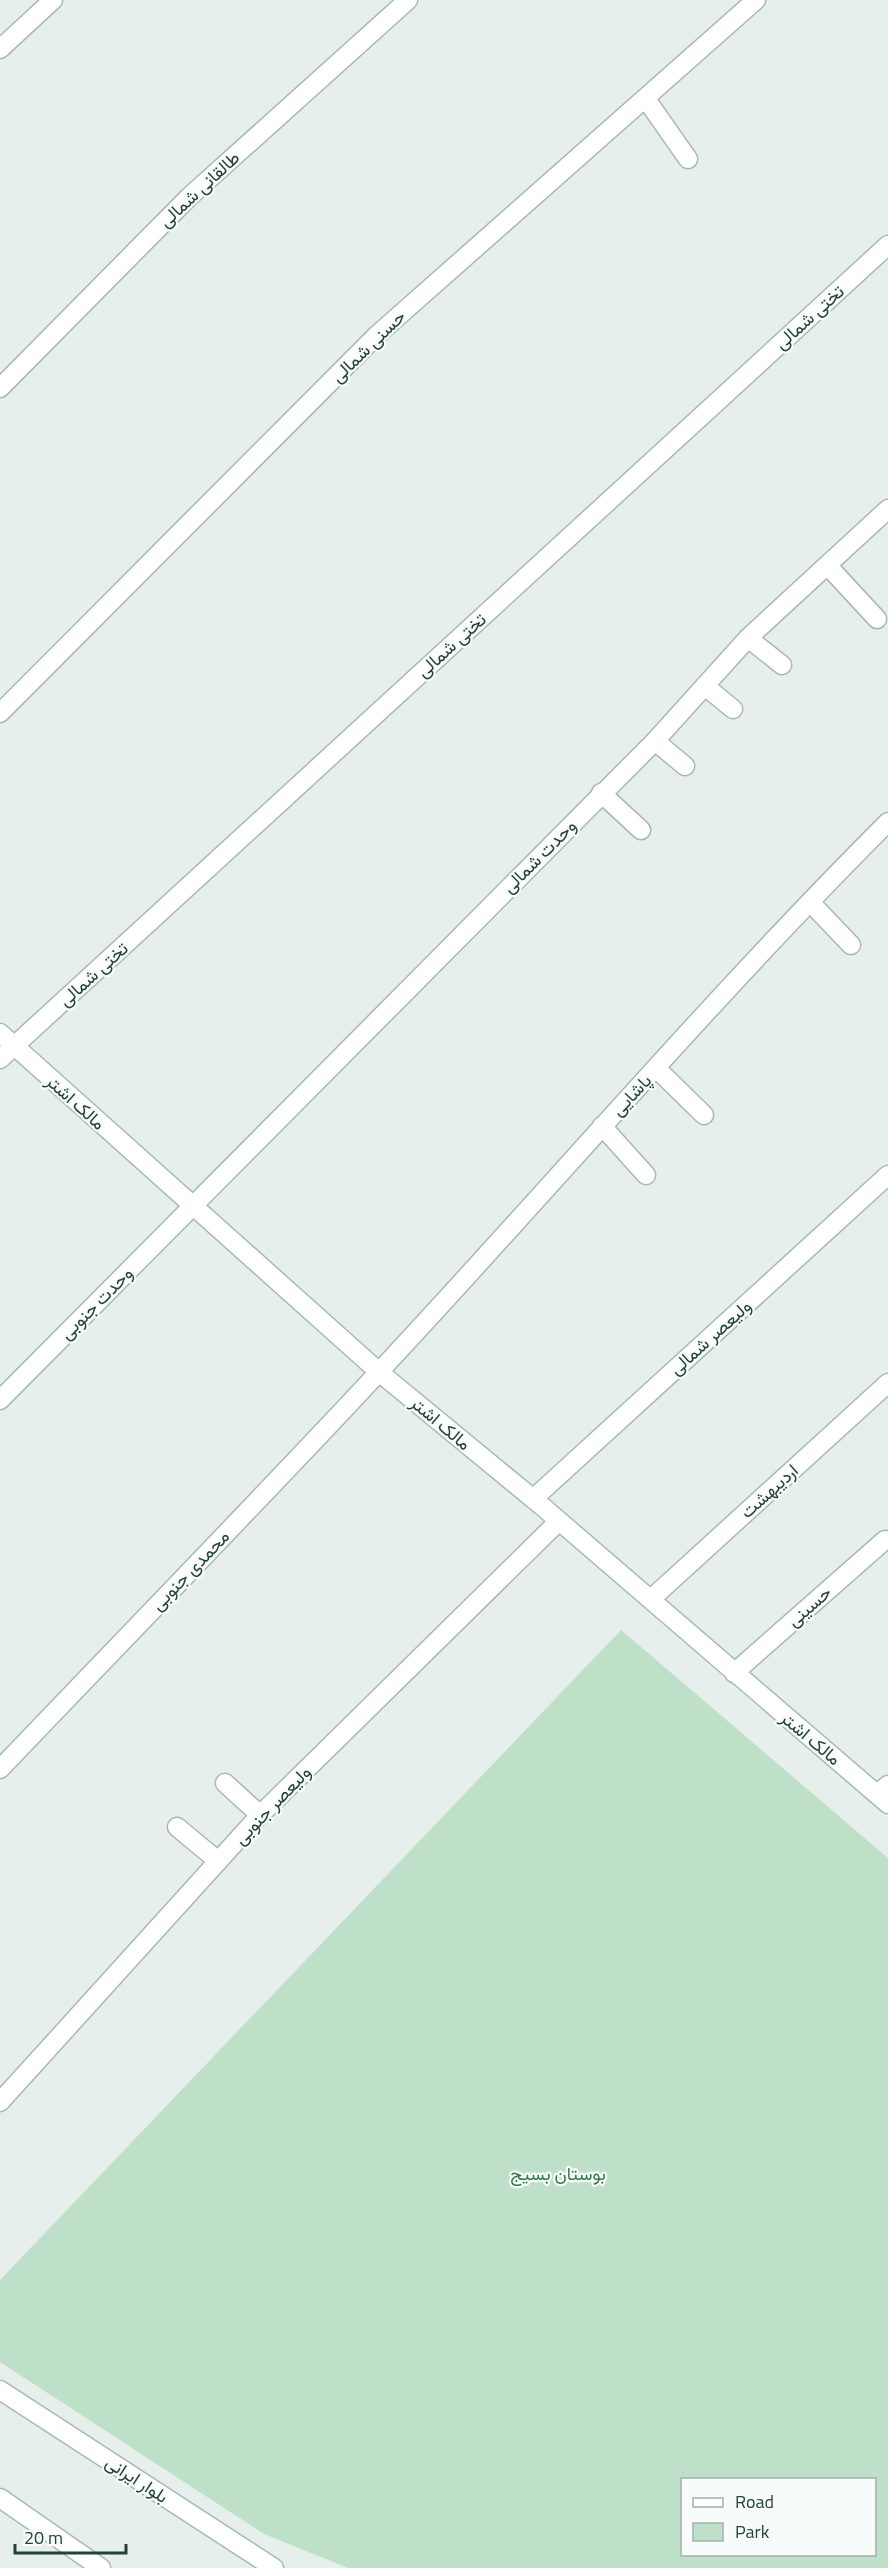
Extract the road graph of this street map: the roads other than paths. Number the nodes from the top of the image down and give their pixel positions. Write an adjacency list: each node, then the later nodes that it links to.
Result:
1 (53, 0): 4 (street)
2 (408, 0): 8 (street, طالقانی شمالی)
3 (756, 0): 5 (street, حسنی شمالی)
4 (0, 50)
5 (646, 99): 6 (street); 16 (street, حسنی شمالی)
6 (688, 159)
7 (888, 245): 25 (street, تختی شمالی)
8 (0, 388)
9 (888, 509): 10 (street, وحدت شمالی)
10 (828, 566): 11 (street); 12 (street, وحدت شمالی)
11 (877, 619)
12 (748, 638): 13 (street); 14 (street, وحدت شمالی)
13 (782, 665)
14 (705, 686): 15 (street); 17 (street, وحدت شمالی)
15 (733, 709)
16 (0, 713)
17 (655, 741): 18 (street); 19 (street, وحدت شمالی)
18 (685, 766)
19 (601, 793): 21 (street); 32 (street, وحدت شمالی)
20 (887, 826): 22 (street, پاشایی)
21 (641, 830)
22 (810, 902): 23 (street); 27 (street, پاشایی)
23 (851, 945)
24 (0, 1034): 25 (street, مالک اشتر)
25 (14, 1046): 26 (street, تختی شمالی); 32 (street, مالک اشتر)
26 (0, 1059)
27 (656, 1068): 28 (street); 29 (street, پاشایی)
28 (704, 1114)
29 (602, 1126): 30 (street); 33 (street, پاشایی)
30 (646, 1175)
31 (888, 1175): 36 (street, ولیعصر شمالی)
32 (191, 1206): 33 (street, مالک اشتر); 35 (street, وحدت جنوبی)
33 (379, 1372): 36 (street, مالک اشتر); 41 (street, محمدی جنوبی)
34 (888, 1383): 39 (street, اردیبهشت)
35 (0, 1400)
36 (533, 1499): 37 (street, مالک اشتر)
37 (558, 1521): 39 (street, مالک اشتر); 44 (street, ولیعصر جنوبی)
38 (885, 1540): 40 (street, حسینی)
39 (651, 1599): 40 (street, مالک اشتر)
40 (734, 1673): 43 (street, مالک اشتر)
41 (0, 1769)
42 (225, 1783): 44 (street)
43 (884, 1794)
44 (260, 1815): 46 (street, ولیعصر جنوبی)
45 (177, 1827): 46 (street)
46 (218, 1862): 47 (street, ولیعصر جنوبی)
47 (3, 2093)
48 (0, 2390): 51 (street, بلوار ایرانی)
49 (0, 2498): 50 (street)
50 (101, 2568)
51 (274, 2568)

